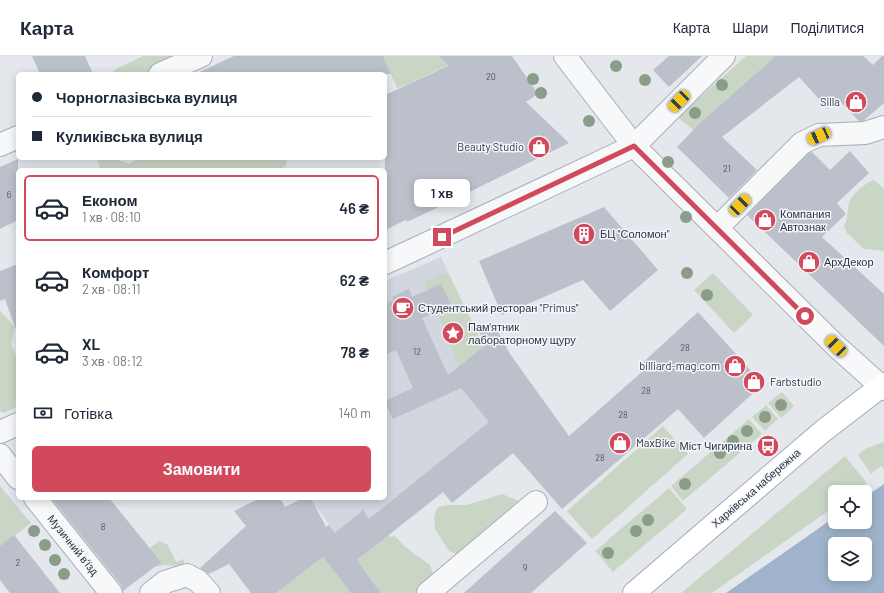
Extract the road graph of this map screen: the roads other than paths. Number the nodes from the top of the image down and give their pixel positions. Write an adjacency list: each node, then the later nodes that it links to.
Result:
1 (565, 56): 8 (street)
2 (724, 56): 8 (street)
3 (190, 58): 4 (street)
4 (164, 72)
5 (884, 128): 9 (street)
6 (16, 138): 7 (street)
7 (0, 145)
8 (634, 146): 9 (street); 10 (street)
9 (717, 228): 11 (street)
10 (387, 262)
11 (883, 386): 22 (main road, Харківська набережна)
12 (16, 425): 13 (street)
13 (0, 432)
14 (0, 455): 15 (street)
15 (16, 475)
16 (36, 500): 18 (street, Музичний в'їзд)
17 (536, 502): 21 (street)
18 (111, 593)
19 (151, 593): 20 (street)
20 (209, 593)
21 (428, 593)
22 (634, 593)

